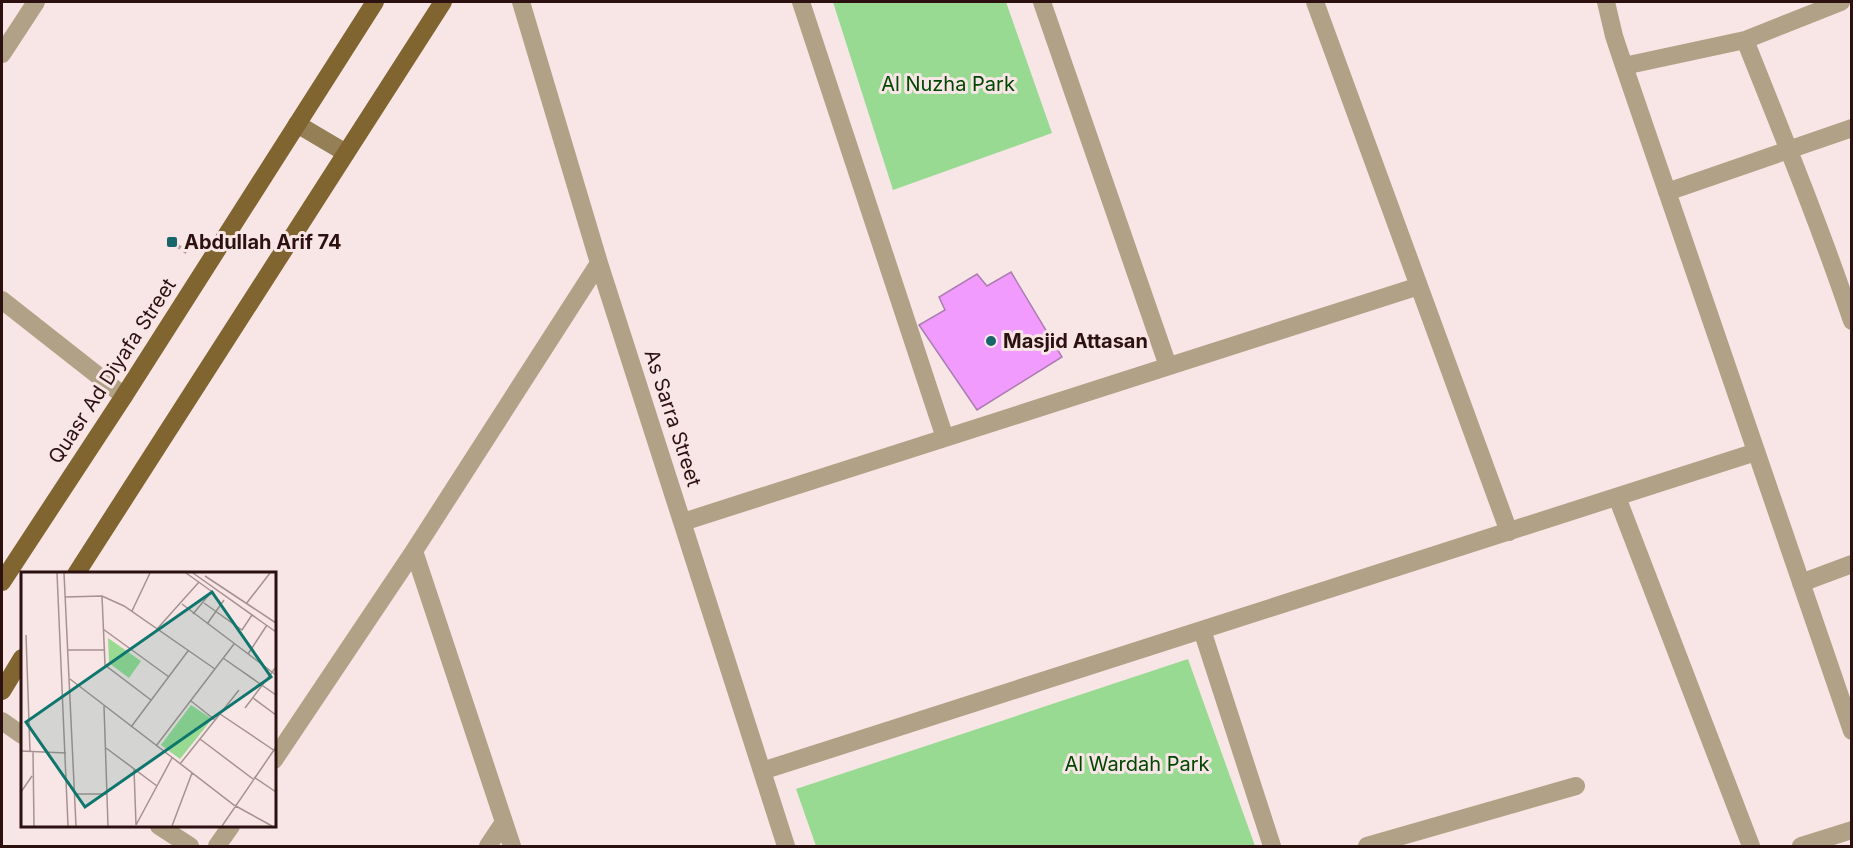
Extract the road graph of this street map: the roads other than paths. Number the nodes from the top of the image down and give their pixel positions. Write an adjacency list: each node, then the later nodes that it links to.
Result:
1 (36, 2): 11 (street)
2 (375, 2): 13 (main road, Quasr Ad Diyafa Street)
3 (443, 2): 16 (main road)
4 (520, 2): 18 (street, As Sarra Street)
5 (801, 2): 25 (street)
6 (1042, 2): 23 (street)
7 (1315, 2): 20 (street)
8 (1606, 2): 12 (street)
9 (1841, 2): 10 (street)
10 (1745, 40): 12 (street); 15 (street)
11 (2, 54)
12 (1624, 66): 17 (street)
13 (297, 124): 16 (main road); 24 (main road, Quasr Ad Diyafa Street)
14 (1851, 128): 15 (street)
15 (1790, 151): 17 (street); 19 (street)
16 (346, 153): 32 (main road)
17 (1667, 192): 26 (street)
18 (599, 263): 28 (street, As Sarra Street); 30 (street)
19 (1843, 266): 22 (street)
20 (1419, 286): 23 (street); 29 (street)
21 (2, 300): 24 (street)
22 (1851, 321)
23 (1168, 366): 25 (street)
24 (124, 396): 33 (main road, Quasr Ad Diyafa Street)
25 (945, 438): 28 (street)
26 (1756, 452): 27 (street); 34 (street)
27 (1617, 497): 29 (street); 55 (street)
28 (683, 522): 42 (street, As Sarra Street)
29 (1509, 532): 35 (street)
30 (414, 551): 41 (street); 44 (street)
31 (1851, 564): 34 (street)
32 (77, 572)
33 (2, 582)
34 (1801, 583): 39 (street)
35 (1202, 630): 42 (street); 53 (street)
36 (21, 660): 37 (main road)
37 (2, 690)
38 (2, 721): 40 (street)
39 (1851, 731)
40 (21, 734)
41 (276, 757)
42 (762, 771): 52 (street, As Sarra Street)
43 (1576, 786): 54 (street)
44 (504, 822): 50 (street); 51 (street)
45 (162, 827): 48 (street)
46 (230, 827): 49 (street)
47 (1851, 831): 56 (street)
48 (190, 846)
49 (217, 846)
50 (488, 846)
51 (512, 846)
52 (786, 846)
53 (1272, 846)
54 (1367, 846)
55 (1751, 846)
56 (1801, 846)

